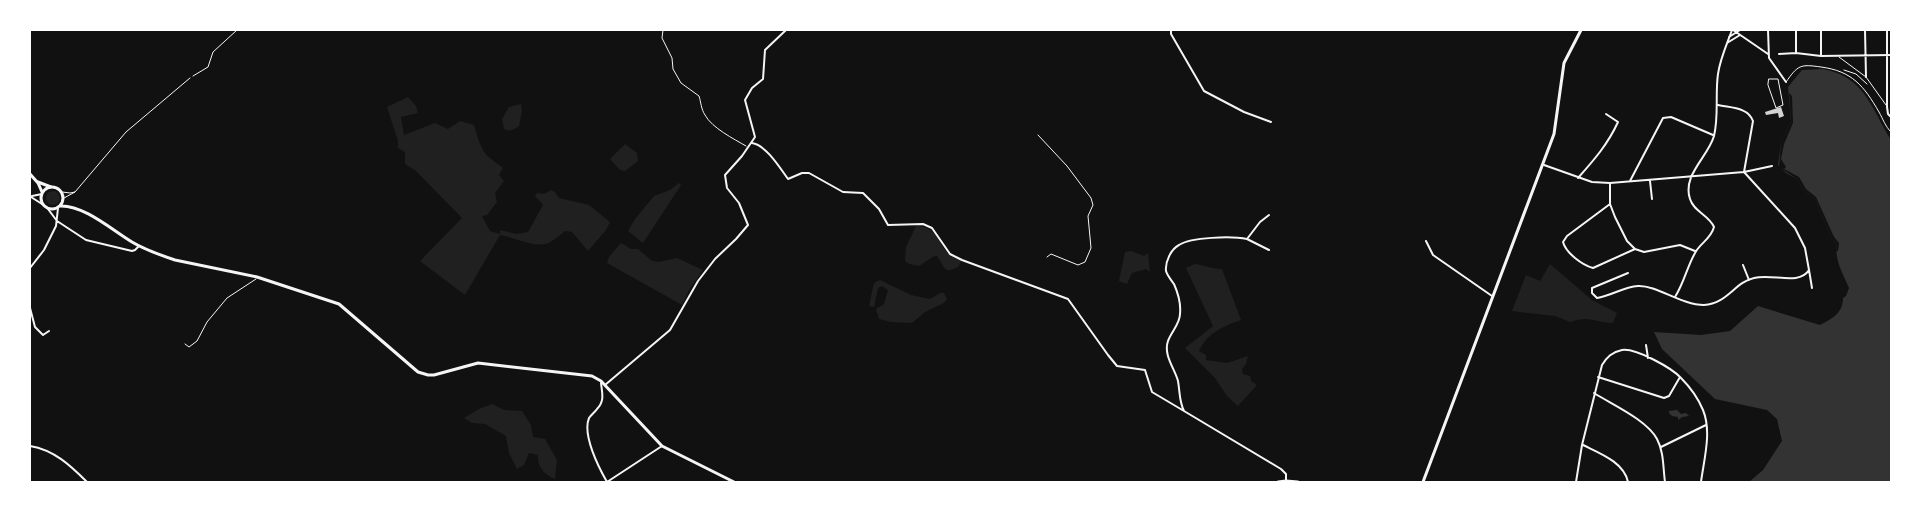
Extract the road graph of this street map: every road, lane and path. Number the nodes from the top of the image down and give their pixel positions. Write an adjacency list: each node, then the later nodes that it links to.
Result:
1 (237, 30): 25 (path)
2 (663, 30): 39 (path)
3 (786, 30): 38 (street)
4 (1171, 30): 34 (street)
5 (1581, 30): 40 (main road)
6 (1732, 30): 12 (street); 14 (street)
7 (1768, 30): 17 (street)
8 (1796, 30): 16 (street)
9 (1821, 30): 21 (street)
10 (1865, 30): 23 (street)
11 (1887, 30): 19 (street)
12 (1738, 31): 13 (street); 14 (street)
13 (1741, 35): 15 (street); 17 (street)
14 (1729, 38): 15 (street)
15 (1727, 43): 30 (street)
16 (1796, 53): 18 (street); 21 (street)
17 (1768, 54): 28 (street)
18 (1779, 54)
19 (1887, 55): 20 (street); 23 (street); 31 (street)
20 (1891, 55)
21 (1821, 56): 22 (street)
22 (1838, 56): 23 (street); 27 (street)
23 (1866, 56): 27 (street)
24 (1841, 72): 28 (street); 29 (path); 35 (street)
25 (190, 78): 52 (street)
26 (1770, 78): 26 (street)
27 (1866, 78): 31 (street)
28 (1786, 82)
29 (1869, 86)
30 (1718, 106): 37 (street); 42 (street)
31 (1887, 107): 33 (street)
32 (1606, 114): 45 (street)
33 (1891, 117)
34 (1270, 122)
35 (1891, 132)
36 (1038, 135): 70 (path)
37 (1714, 135): 44 (street); 48 (street)
38 (752, 143): 39 (street); 90 (street)
39 (749, 148): 88 (street)
40 (1543, 165): 45 (street); 78 (main road)
41 (1772, 166): 42 (street)
42 (1744, 172): 44 (street); 73 (street)
43 (30, 174): 46 (main road)
44 (1691, 176): 47 (street); 69 (street)
45 (1578, 178): 49 (street)
46 (36, 180): 50 (main road); 53 (main road)
47 (1650, 180): 48 (street); 56 (street)
48 (1630, 181): 49 (street)
49 (1610, 183): 58 (street)
50 (51, 187): 51 (main road); 53 (main road)
51 (62, 192): 52 (street); 55 (main road)
52 (75, 192): 55 (street)
53 (42, 193): 54 (street); 57 (main road)
54 (31, 197): 57 (street)
55 (64, 198): 59 (main road); 60 (main road)
56 (1652, 199)
57 (42, 204): 61 (main road)
58 (1610, 204): 67 (street); 67 (street)
59 (59, 207): 60 (main road); 61 (main road); 63 (street)
60 (72, 207): 66 (main road)
61 (48, 209): 63 (street)
62 (1269, 215): 64 (street)
63 (57, 221): 66 (street); 72 (street)
64 (1247, 239): 68 (street); 90 (street)
65 (1426, 241): 78 (street)
66 (139, 246): 75 (main road)
67 (1636, 249): 69 (street)
68 (1269, 250)
69 (1696, 251): 79 (street)
70 (1047, 257)
71 (1743, 265): 76 (street)
72 (30, 268)
73 (1809, 270): 76 (street); 77 (street)
74 (1628, 273): 79 (street)
75 (257, 277): 82 (street); 87 (main road)
76 (1750, 280): 79 (street)
77 (1812, 288)
78 (1492, 296): 102 (main road)
79 (1675, 298)
80 (30, 308): 81 (street)
81 (49, 331)
82 (185, 344)
83 (1646, 345): 84 (street)
84 (1648, 358): 85 (street); 86 (street)
85 (1598, 377): 86 (street); 89 (street)
86 (1680, 377): 91 (street)
87 (601, 381): 88 (main road); 98 (street)
88 (605, 385): 94 (main road)
89 (1594, 393): 92 (street); 95 (street)
90 (1184, 411): 96 (street)
91 (1706, 425): 95 (street); 106 (street)
92 (1582, 445): 103 (street); 104 (street)
93 (30, 446): 97 (street)
94 (662, 446): 98 (street); 99 (main road)
95 (1660, 447): 105 (street)
96 (1286, 480): 100 (main road); 101 (main road)
97 (87, 482)
98 (608, 482)
99 (734, 482)
100 (1278, 482)
101 (1298, 482)
102 (1423, 482)
103 (1576, 482)
104 (1628, 482)
105 (1665, 482)
106 (1700, 482)

